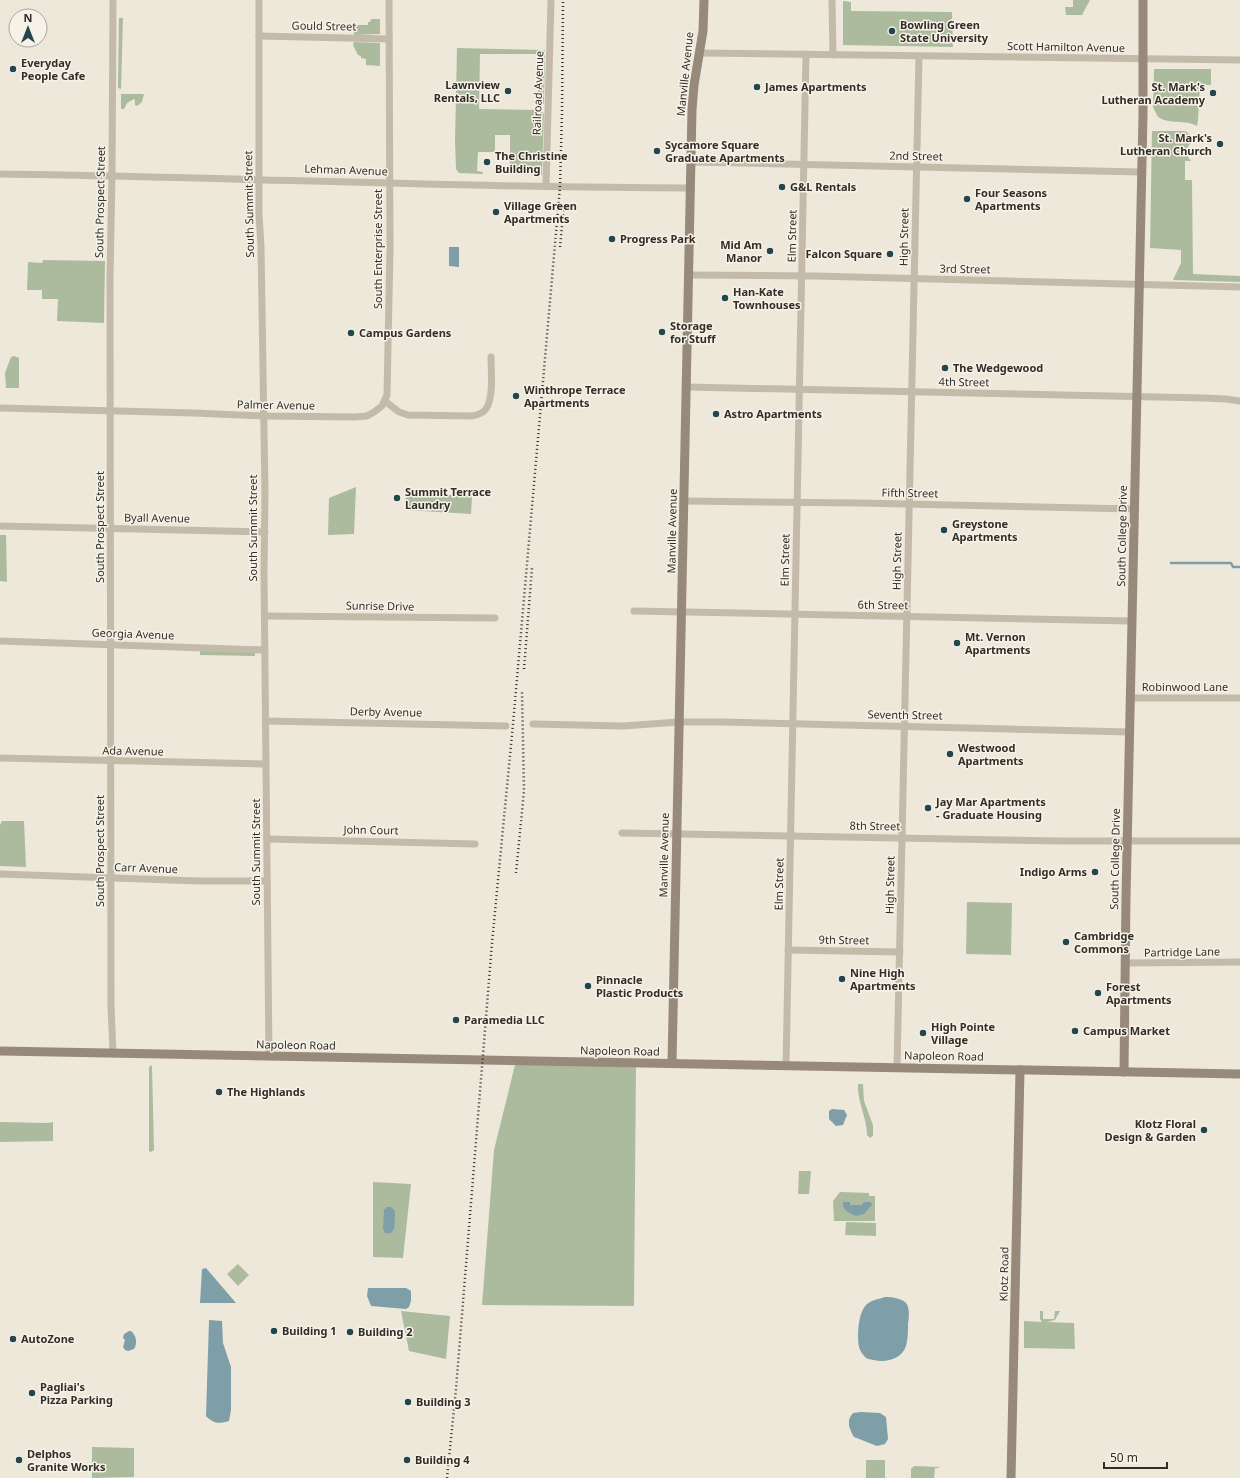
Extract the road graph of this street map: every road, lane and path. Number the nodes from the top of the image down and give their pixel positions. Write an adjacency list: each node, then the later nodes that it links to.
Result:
1 (113, 0): 21 (street, South Prospect Street)
2 (259, 0): 8 (street, South Summit Street)
3 (388, 0): 9 (street, South Enterprise Street)
4 (551, 0): 24 (street, Railroad Avenue)
5 (704, 0): 10 (street, Manville Avenue)
6 (832, 0): 12 (street)
7 (1143, 0): 14 (street, South College Drive)
8 (259, 36): 9 (street, Gould Street); 22 (street, South Summit Street)
9 (389, 39): 23 (street, South Enterprise Street)
10 (700, 53): 11 (street, Scott Hamilton Avenue); 16 (street, Manville Avenue)
11 (806, 54): 12 (street, Scott Hamilton Avenue); 17 (street, Elm Street)
12 (833, 54): 13 (street, Scott Hamilton Avenue)
13 (919, 56): 14 (street, Scott Hamilton Avenue); 18 (street, High Street)
14 (1143, 59): 15 (street, Scott Hamilton Avenue); 19 (street, South College Drive)
15 (1240, 60)
16 (691, 162): 17 (street, 2nd Street); 25 (street, Manville Avenue)
17 (804, 165): 18 (street, 2nd Street); 27 (street, Elm Street)
18 (917, 167): 19 (street, 2nd Street); 28 (street, High Street)
19 (1141, 172): 29 (street, South College Drive)
20 (0, 174): 21 (street, Lehman Avenue)
21 (112, 176): 22 (street, Lehman Avenue); 39 (street, South Prospect Street)
22 (259, 179): 23 (street, Lehman Avenue); 40 (street, South Summit Street)
23 (390, 183): 24 (street, Lehman Avenue); 36 (street, South Enterprise Street)
24 (546, 186): 25 (street, Lehman Avenue)
25 (690, 188): 26 (street, Manville Avenue)
26 (688, 275): 27 (street, 3rd Street); 32 (street, Manville Avenue)
27 (802, 276): 28 (street, 3rd Street); 33 (street, Elm Street)
28 (914, 279): 29 (street, 3rd Street); 34 (street, High Street)
29 (1139, 284): 30 (street, 3rd Street); 35 (street, South College Drive)
30 (1240, 287)
31 (491, 357): 36 (street)
32 (687, 387): 33 (street, 4th Street); 41 (street, Manville Avenue)
33 (800, 389): 34 (street, 4th Street); 42 (street, Elm Street)
34 (912, 392): 35 (street, 4th Street); 43 (street, High Street)
35 (1136, 396): 37 (street, 4th Street); 44 (street, South College Drive)
36 (385, 401): 40 (street, Palmer Avenue)
37 (1240, 401)
38 (0, 408): 39 (street, Palmer Avenue)
39 (110, 411): 40 (street, Palmer Avenue); 46 (street, South Prospect Street)
40 (263, 416): 47 (street, South Summit Street)
41 (684, 501): 42 (street, Fifth Street); 49 (street, Manville Avenue)
42 (797, 502): 43 (street, Fifth Street); 50 (street, Elm Street)
43 (909, 504): 44 (street, Fifth Street); 52 (street, High Street)
44 (1134, 509): 54 (street, South College Drive)
45 (0, 526): 46 (street, Byall Avenue)
46 (111, 528): 47 (street, Byall Avenue); 56 (street, South Prospect Street)
47 (265, 532): 51 (street, South Summit Street)
48 (634, 611): 49 (street, 6th Street)
49 (682, 612): 50 (street, 6th Street); 61 (street, Manville Avenue)
50 (795, 614): 52 (street, 6th Street); 63 (street, Elm Street)
51 (265, 616): 53 (street, Sunrise Drive); 57 (street, South Summit Street)
52 (907, 616): 54 (street, 6th Street); 65 (street, High Street)
53 (495, 618)
54 (1132, 621): 58 (street, South College Drive)
55 (0, 641): 56 (street, Georgia Avenue)
56 (110, 645): 57 (street, Georgia Avenue); 68 (street, South Prospect Street)
57 (265, 650): 60 (street, South Summit Street)
58 (1131, 698): 59 (street, Robinwood Lane); 66 (street, South College Drive)
59 (1240, 698)
60 (266, 721): 64 (street, Derby Avenue); 69 (street, South Summit Street)
61 (679, 722): 62 (street); 63 (street, Seventh Street); 71 (street, Manville Avenue)
62 (533, 724)
63 (793, 724): 65 (street, Seventh Street); 72 (street, Elm Street)
64 (506, 726)
65 (905, 727): 66 (street, Seventh Street); 73 (street, High Street)
66 (1130, 732): 75 (street, South College Drive)
67 (0, 758): 68 (street, Ada Avenue)
68 (111, 761): 69 (street, Ada Avenue); 79 (street, South Prospect Street)
69 (266, 764): 74 (street, South Summit Street)
70 (622, 833): 71 (street, 8th Street)
71 (676, 833): 72 (street, 8th Street); 88 (street, Manville Avenue)
72 (791, 836): 73 (street, 8th Street); 81 (street, Elm Street)
73 (902, 837): 75 (street, 8th Street); 82 (street, High Street)
74 (267, 838): 77 (street, John Court); 80 (street, South Summit Street)
75 (1127, 841): 76 (street, 8th Street); 84 (street, South College Drive)
76 (1240, 841)
77 (475, 844)
78 (0, 874): 79 (street, Carr Avenue)
79 (111, 878): 80 (street, Carr Avenue); 86 (street, South Prospect Street)
80 (267, 881): 87 (street, South Summit Street)
81 (788, 950): 82 (street, 9th Street); 89 (street, Elm Street)
82 (900, 952): 90 (street, High Street)
83 (1240, 962): 84 (street, Partridge Lane)
84 (1125, 963): 92 (street, South College Drive)
85 (0, 1051): 86 (street, Napoleon Road)
86 (113, 1053): 87 (street, Napoleon Road)
87 (269, 1056): 88 (street, Napoleon Road)
88 (672, 1063): 89 (street, Napoleon Road)
89 (786, 1066): 90 (street, Napoleon Road)
90 (898, 1068): 91 (street, Napoleon Road)
91 (1020, 1070): 92 (street, Napoleon Road); 94 (street, Klotz Road)
92 (1124, 1072): 93 (street, Napoleon Road)
93 (1240, 1074)
94 (1011, 1478)

